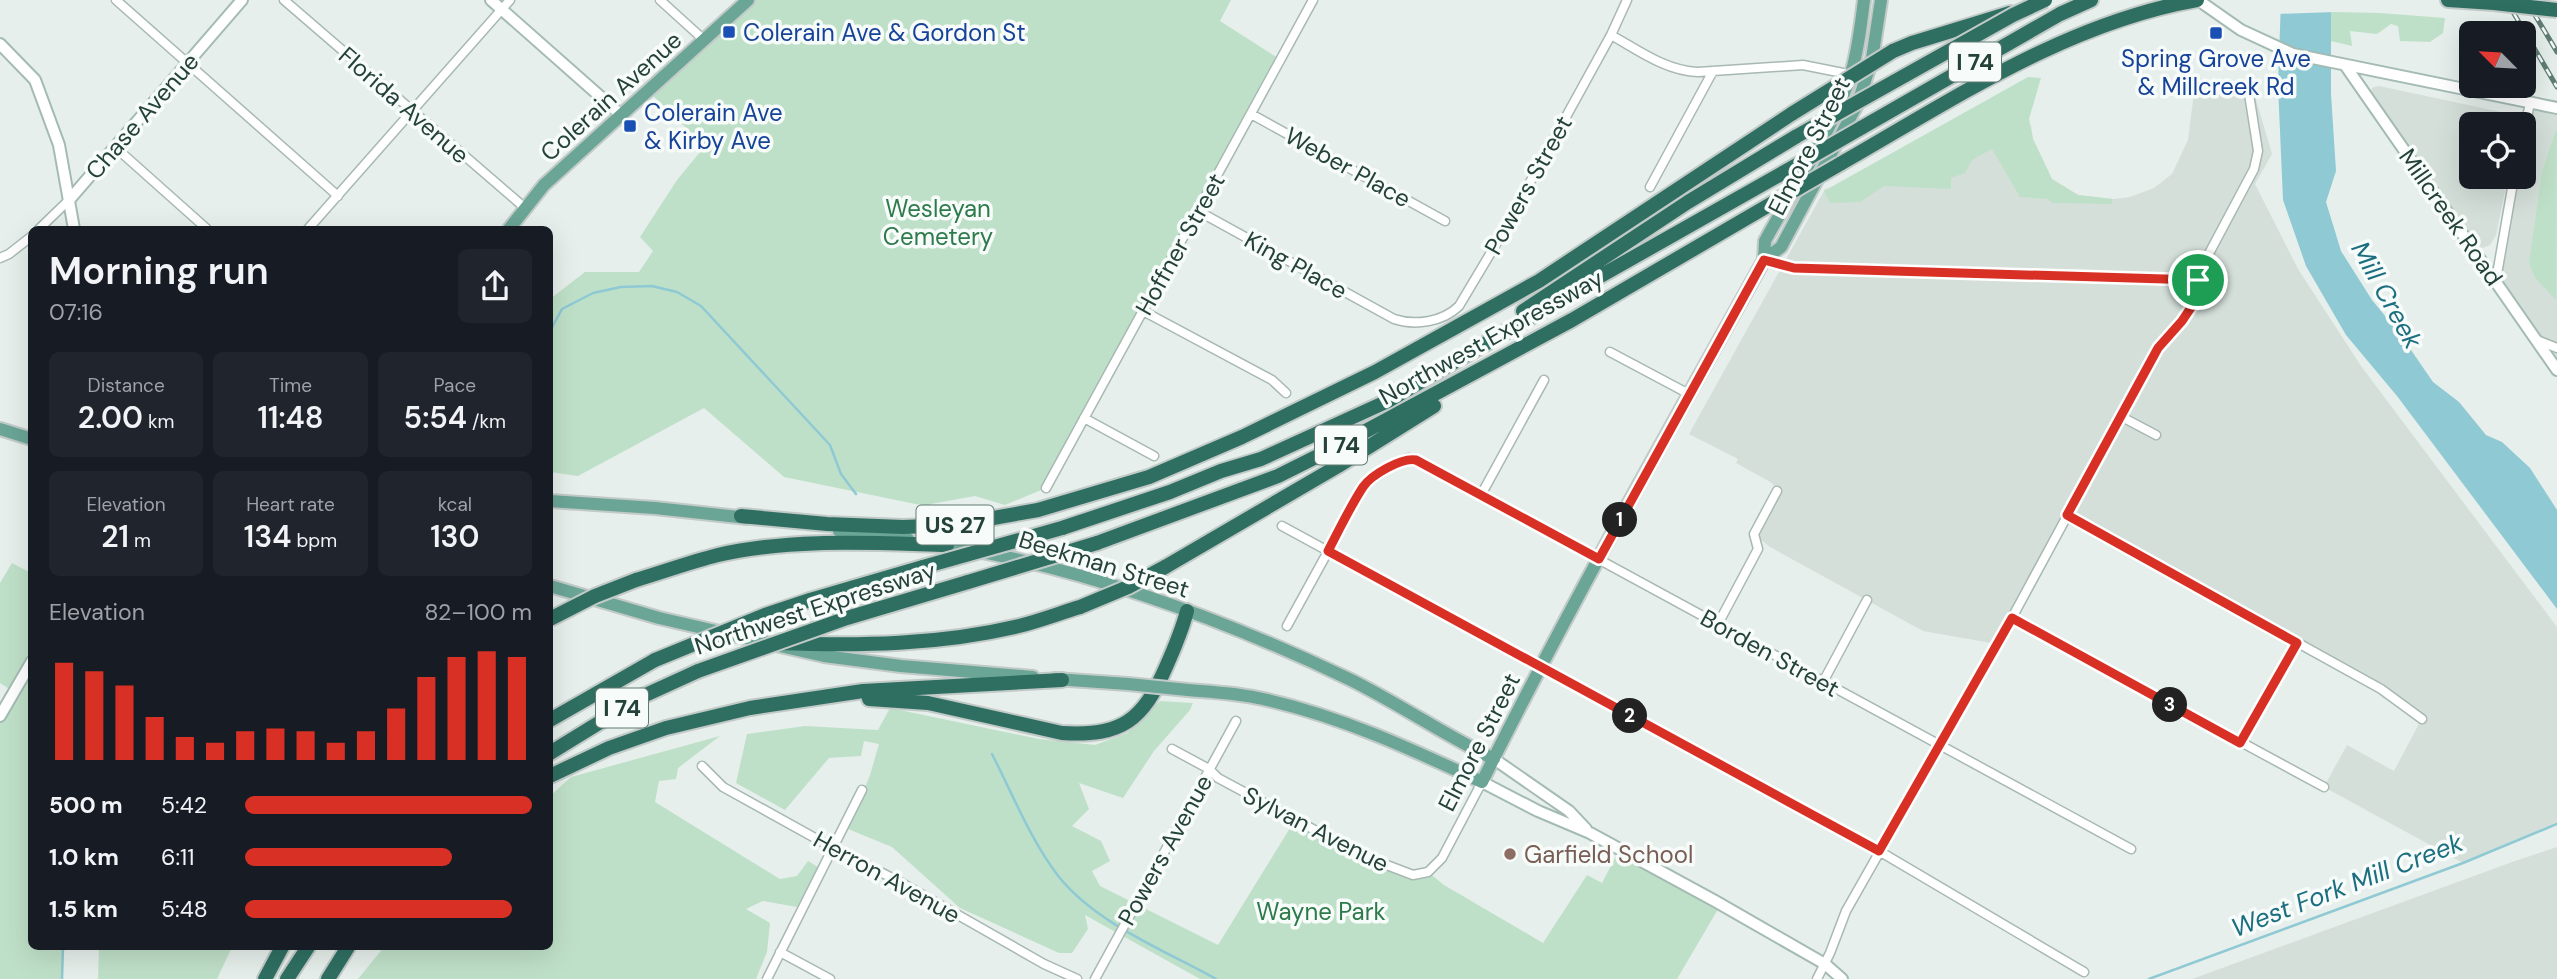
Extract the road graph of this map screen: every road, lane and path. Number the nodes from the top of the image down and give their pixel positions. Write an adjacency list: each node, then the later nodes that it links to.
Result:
1 (116, 0): 23 (street)
2 (243, 0): 23 (street, Chase Avenue)
3 (284, 0): 31 (street, Florida Avenue)
4 (491, 0): 18 (street)
5 (510, 0): 18 (street)
6 (660, 0): 21 (street)
7 (748, 0): 21 (main road, Colerain Avenue)
8 (1313, 0): 34 (street, Hoffner Street)
9 (1627, 0): 20 (street, Powers Street)
10 (1864, 0): 26 (main road, Elmore Street)
11 (1881, 0): 27 (main road, Elmore Street)
12 (2045, 0): 36 (highway, bridge)
13 (2051, 0): 49 (highway, bridge)
14 (2091, 0): 60 (highway, Northwest Expressway / I 74, bridge)
15 (2198, 0): 24 (street); 57 (highway, Northwest Expressway / I 74, bridge)
16 (2448, 0): 17 (highway)
17 (2499, 2): 19 (highway, bridge)
18 (502, 9): 31 (street); 33 (street)
19 (2557, 10)
20 (1611, 35): 25 (street); 56 (street, Powers Street)
21 (703, 39): 33 (main road, Colerain Avenue)
22 (0, 44): 40 (street)
23 (187, 63): 35 (street, Chase Avenue); 39 (street)
24 (2345, 65): 29 (street); 54 (street, Millcreek Road)
25 (1713, 71): 26 (street); 37 (street)
26 (1850, 74): 27 (street); 52 (main road, Elmore Street)
27 (1867, 79): 52 (main road, Elmore Street)
28 (2249, 94): 53 (street)
29 (2530, 103): 30 (street); 32 (street)
30 (2557, 108)
31 (411, 111): 39 (street); 41 (street, Florida Avenue)
32 (2528, 112)
33 (620, 114): 41 (main road, Colerain Avenue)
34 (1251, 114): 42 (street, Hoffner Street); 43 (street, Weber Place)
35 (115, 147): 40 (street, Chase Avenue); 46 (street)
36 (1765, 155): 49 (highway); 60 (highway)
37 (1650, 187)
38 (2512, 189): 54 (street)
39 (338, 196): 47 (street)
40 (70, 199): 44 (street, Chase Avenue); 45 (street)
41 (525, 208): 48 (main road, Colerain Avenue)
42 (1198, 211): 55 (street, Hoffner Street); 56 (street, King Place)
43 (1445, 221)
44 (42, 226)
45 (74, 226)
46 (204, 226)
47 (311, 226)
48 (511, 226)
49 (1612, 233): 77 (highway, US 27)
50 (28, 239): 51 (street)
51 (0, 258)
52 (1764, 260): 53 (street); 65 (main road, Elmore Street)
53 (2198, 280): 66 (street)
54 (2496, 280): 58 (street, Millcreek Road)
55 (1143, 311): 64 (street); 67 (street, Hoffner Street)
56 (1394, 319)
57 (1572, 320): 89 (highway, bridge); 103 (highway, Northwest Expressway / I 74, bridge)
58 (2536, 340): 59 (street); 62 (street, Millcreek Road)
59 (2557, 348)
60 (1476, 349): 97 (highway, Northwest Expressway / I 74, bridge)
61 (1610, 352): 65 (street)
62 (2557, 370)
63 (1544, 380): 74 (street)
64 (1286, 393)
65 (1689, 394): 81 (main road, Elmore Street)
66 (2122, 416): 69 (street); 76 (street)
67 (1084, 418): 71 (street); 72 (street, Hoffner Street)
68 (0, 429): 70 (main road)
69 (2156, 435)
70 (28, 438)
71 (1154, 456)
72 (1046, 488)
73 (1777, 491): 87 (street)
74 (1481, 495): 80 (street, Borden Street); 81 (street, Borden Street)
75 (553, 501): 77 (main road, Beekman Street / US 27)
76 (2067, 515): 86 (street); 90 (street)
77 (741, 516): 79 (main road, Beekman Street)
78 (1282, 526): 80 (street)
79 (947, 545): 84 (main road, Beekman Street); 85 (highway, bridge)
80 (1328, 551): 88 (street); 91 (street)
81 (1599, 559): 87 (street, Borden Street); 91 (main road, Elmore Street)
82 (553, 587): 89 (main road, Beekman Street)
83 (1867, 600): 94 (street)
84 (1187, 611): 95 (highway); 104 (main road, Beekman Street)
85 (553, 617)
86 (2012, 618): 100 (street); 101 (street)
87 (1717, 624): 94 (street, Borden Street)
88 (1287, 625)
89 (763, 643): 93 (main road, Beekman Street)
90 (2297, 643): 98 (street); 100 (street)
91 (1541, 667): 104 (main road, Elmore Street); 114 (street)
92 (28, 668): 96 (street)
93 (1062, 680): 95 (highway); 108 (main road, Beekman Street, bridge)
94 (1823, 682): 101 (street, Borden Street)
95 (833, 697): 107 (highway)
96 (0, 716)
97 (553, 718)
98 (2422, 719)
99 (1236, 720): 106 (street, Powers Avenue)
100 (2240, 743): 109 (street)
101 (1941, 745): 113 (street, Borden Street); 114 (street)
102 (1172, 749): 106 (street, Sylvan Avenue)
103 (553, 751)
104 (1494, 759): 108 (main road, Elmore Street); 111 (street, Beekman Street)
105 (702, 766): 112 (street, Herron Avenue)
106 (1209, 769): 115 (street, Sylvan Avenue); 129 (street, Powers Avenue)
107 (553, 775)
108 (1482, 782): 111 (street, Beekman Street); 115 (street, Elmore Street)
109 (2324, 787)
110 (862, 790): 112 (street)
111 (1590, 834): 121 (street, Beekman Street)
112 (833, 848): 120 (street); 128 (street, Herron Avenue)
113 (2131, 849)
114 (1879, 851): 121 (street); 122 (street)
115 (1428, 872)
116 (273, 950): 123 (highway)
117 (280, 950): 123 (highway)
118 (306, 950): 124 (highway)
119 (346, 950): 125 (highway)
120 (780, 952): 126 (street); 127 (street)
121 (1825, 964): 130 (street); 131 (street, Beekman Street)
122 (2084, 972)
123 (263, 979)
124 (287, 979)
125 (328, 979)
126 (767, 979)
127 (830, 979)
128 (1077, 979)
129 (1095, 979)
130 (1817, 979)
131 (1842, 979)

